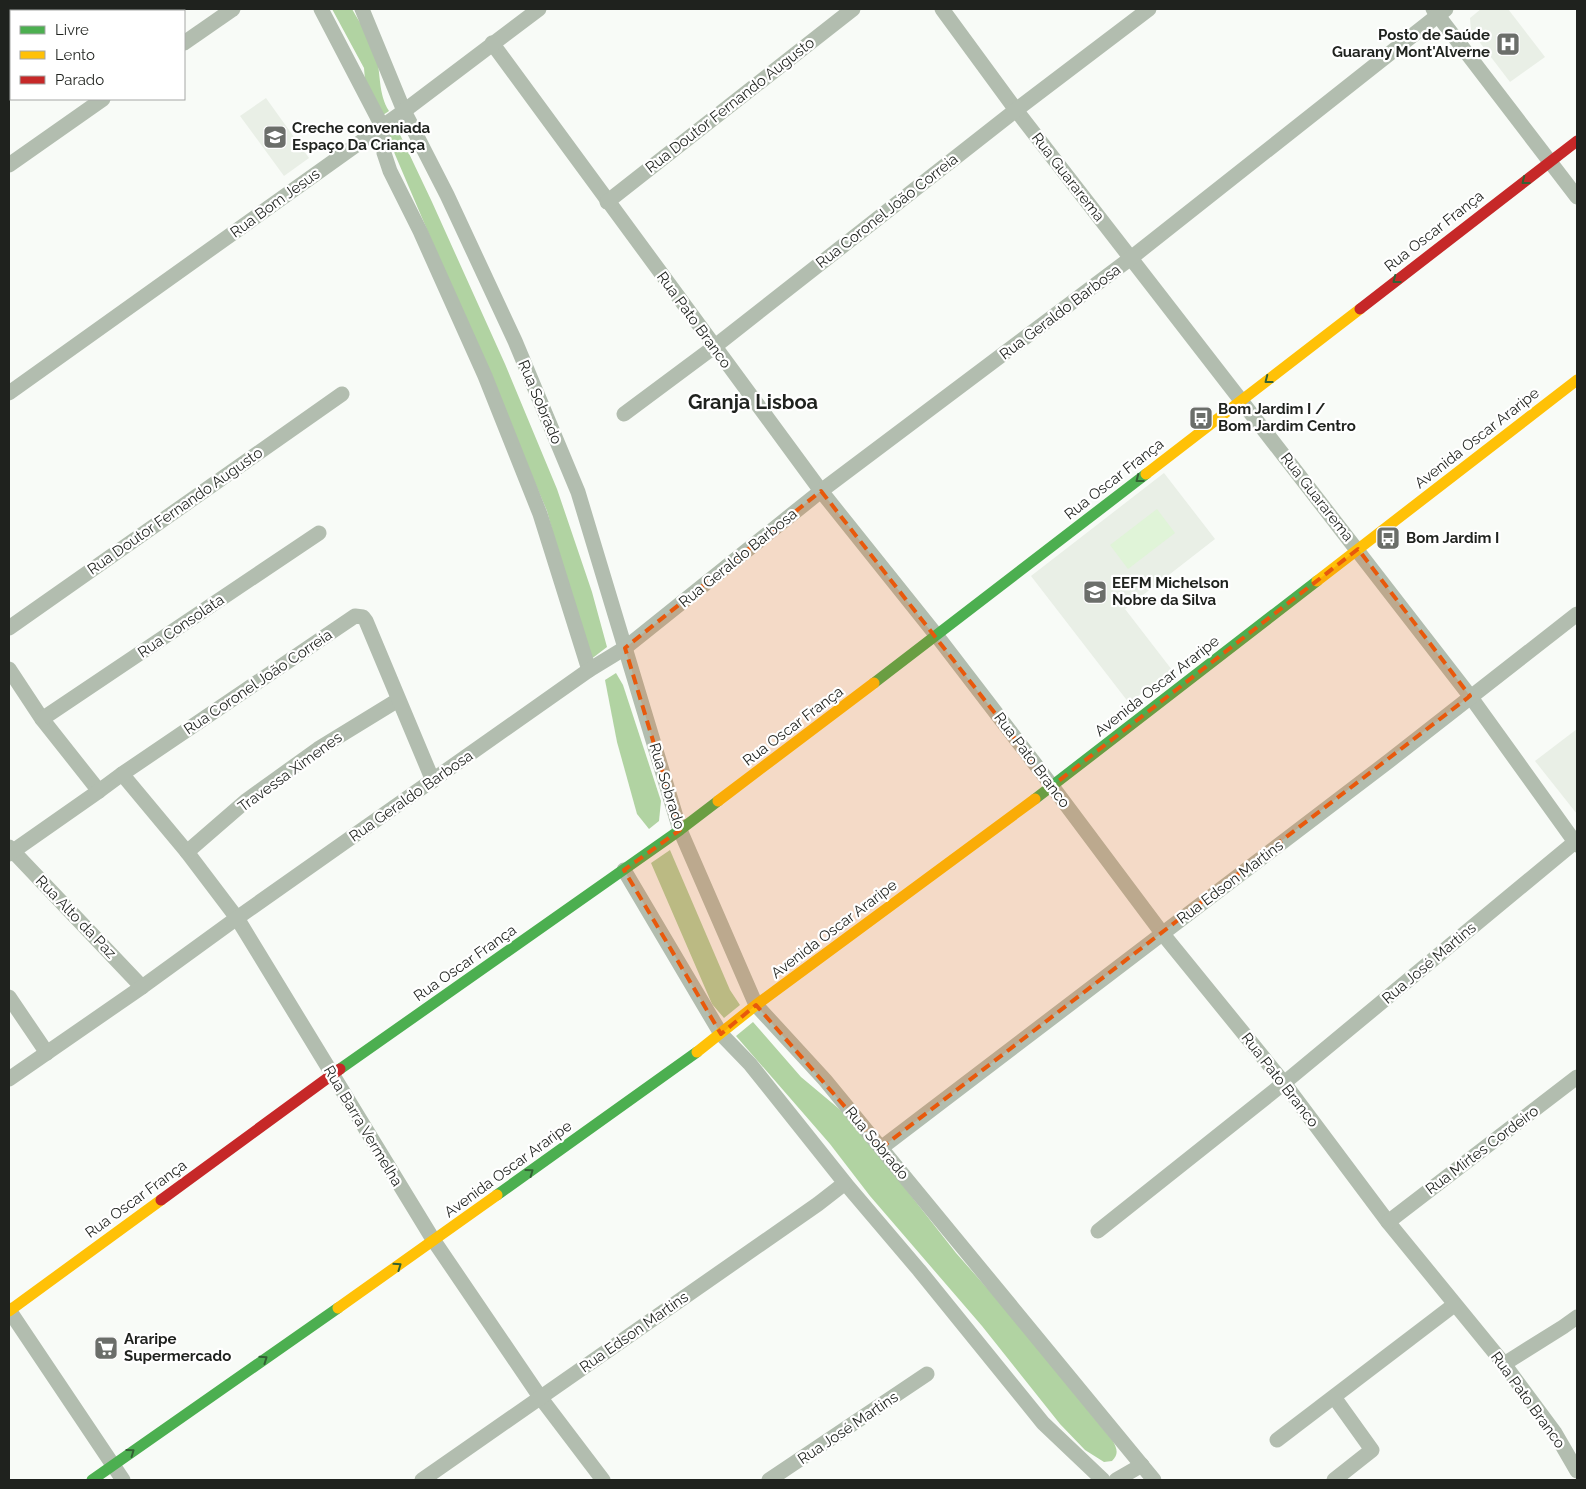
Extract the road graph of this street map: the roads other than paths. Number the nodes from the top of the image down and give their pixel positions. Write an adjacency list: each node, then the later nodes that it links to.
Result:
1 (233, 9): 9 (street)
2 (321, 9): 14 (street)
3 (362, 9): 13 (street, Rua Sobrado)
4 (539, 9): 10 (street, Rua Bom Jesus)
5 (853, 9): 19 (street, Rua Doutor Fernando Augusto)
6 (942, 9): 12 (street, Rua Guararema)
7 (1149, 9): 12 (street, Rua Coronel João Correia)
8 (1439, 11): 16 (street); 20 (street, Rua Geraldo Barbosa)
9 (185, 42)
10 (492, 43): 13 (street, Rua Bom Jesus); 19 (street, Rua Pato Branco)
11 (102, 100): 17 (street)
12 (1016, 110): 20 (street, Rua Guararema); 21 (street, Rua Coronel João Correia)
13 (404, 111): 14 (street, Rua Bom Jesus); 33 (street, Rua Sobrado)
14 (382, 126): 23 (street, Rua Bom Jesus); 35 (street)
15 (1577, 140): 16 (street, Rua Oscar França)
16 (1550, 161): 18 (street); 25 (street, Rua Oscar França, one-way to 25)
17 (9, 165)
18 (1577, 197)
19 (607, 202): 21 (street, Rua Pato Branco)
20 (1131, 258): 25 (street, Rua Guararema); 27 (street, Rua Geraldo Barbosa)
21 (714, 348): 26 (street, Rua Coronel João Correia); 27 (street, Rua Pato Branco)
22 (1577, 380): 29 (street, Avenida Oscar Araripe)
23 (9, 393)
24 (342, 394): 31 (street, Rua Doutor Fernando Augusto)
25 (1241, 400): 29 (street, Rua Guararema); 32 (street, Rua Oscar França, one-way to 32)
26 (624, 414)
27 (820, 491): 32 (street, Rua Pato Branco); 33 (street, Rua Geraldo Barbosa)
28 (319, 532): 38 (street, Rua Consolata)
29 (1358, 549): 36 (street, Rua Guararema); 41 (street, Avenida Oscar Araripe)
30 (1577, 614): 36 (street, Rua Edson Martins)
31 (9, 628)
32 (937, 636): 41 (street, Rua Pato Branco); 43 (street, Rua Oscar França)
33 (626, 648): 35 (street, Rua Geraldo Barbosa); 43 (street, Rua Sobrado)
34 (9, 669): 38 (street)
35 (589, 670): 40 (street, Rua Geraldo Barbosa)
36 (1470, 696): 44 (street, Rua Guararema); 49 (street, Rua Edson Martins)
37 (398, 700): 39 (street, Rua Coronel João Correia); 40 (street, Rua Coronel João Correia); 46 (street, Travessa Ximenes)
38 (42, 719): 42 (street)
39 (122, 774): 42 (street, Rua Coronel João Correia); 46 (street, Rua Barra Vermelha)
40 (433, 781): 48 (street, Rua Geraldo Barbosa)
41 (1052, 786): 49 (street, Rua Pato Branco); 52 (street, Avenida Oscar Araripe)
42 (100, 791): 45 (street, Rua Coronel João Correia)
43 (680, 830): 47 (street, Rua Oscar França); 52 (street, Rua Sobrado)
44 (1576, 844): 58 (street, Rua José Martins)
45 (10, 851): 50 (street, Rua Alto da Paz)
46 (187, 852): 48 (street, Rua Barra Vermelha)
47 (624, 870): 53 (street); 55 (street, Rua Oscar França)
48 (237, 918): 50 (street, Rua Geraldo Barbosa); 55 (street, Rua Barra Vermelha)
49 (1162, 933): 58 (street, Rua Pato Branco); 59 (street, Rua Edson Martins)
50 (142, 987): 54 (street, Rua Geraldo Barbosa)
51 (9, 997): 54 (street)
52 (756, 1005): 53 (street, Avenida Oscar Araripe); 59 (street, Rua Sobrado)
53 (722, 1034): 60 (street); 63 (street, Avenida Oscar Araripe, one-way to 53)
54 (47, 1053): 57 (street, Rua Geraldo Barbosa)
55 (332, 1075): 63 (street, Rua Barra Vermelha); 65 (street, Rua Oscar França)
56 (1577, 1077): 61 (street, Rua Mirtes Cordeiro)
57 (9, 1079)
58 (1284, 1083): 61 (street, Rua Pato Branco); 62 (street, Rua José Martins)
59 (881, 1148): 73 (street, Rua Sobrado)
60 (845, 1183): 69 (street, Rua Edson Martins); 80 (street)
61 (1388, 1222): 64 (street, Rua Pato Branco)
62 (1098, 1231)
63 (434, 1241): 69 (street, Rua Barra Vermelha); 72 (street, Avenida Oscar Araripe, one-way to 63)
64 (1454, 1305): 67 (street, Rua Pato Branco); 70 (street)
65 (9, 1310): 72 (street)
66 (1577, 1317): 67 (street)
67 (1504, 1364): 74 (street, Rua Pato Branco)
68 (927, 1374): 79 (street, Rua José Martins)
69 (540, 1397): 77 (street, Rua Edson Martins); 78 (street, Rua Barra Vermelha)
70 (1334, 1397): 71 (street); 83 (street)
71 (1277, 1440)
72 (114, 1465): 75 (street, Avenida Oscar Araripe); 76 (street)
73 (1142, 1465): 81 (street); 82 (street, Rua Sobrado)
74 (1577, 1471)
75 (92, 1480)
76 (123, 1480)
77 (422, 1480)
78 (602, 1480)
79 (769, 1480)
80 (1103, 1480)
81 (1116, 1480)
82 (1154, 1480)
83 (1334, 1480)

